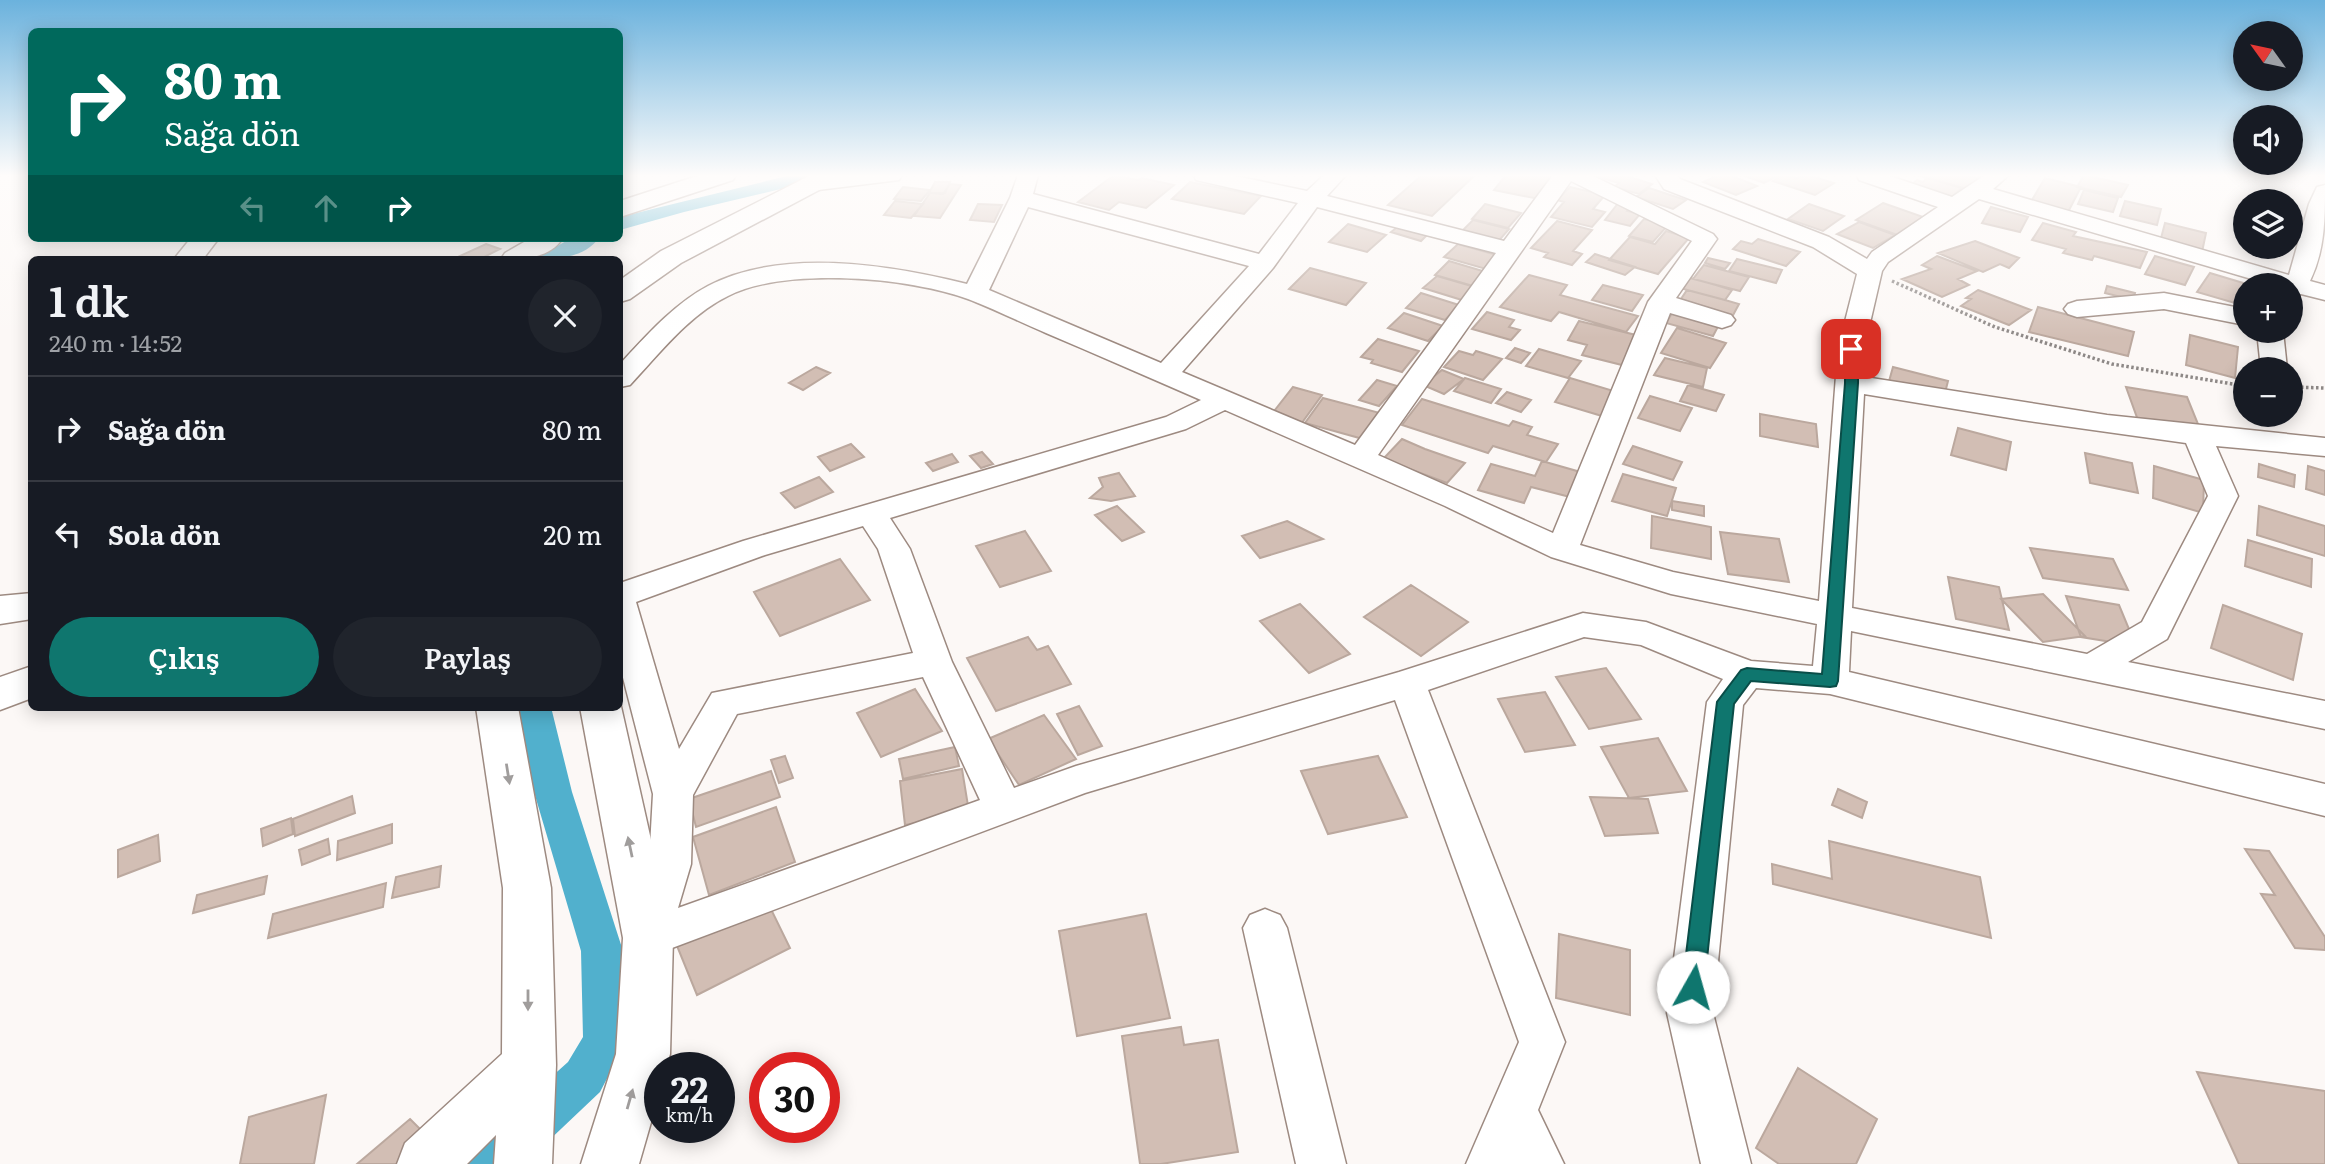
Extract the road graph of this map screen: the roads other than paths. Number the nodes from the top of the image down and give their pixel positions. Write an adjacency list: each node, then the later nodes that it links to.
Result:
1 (724, 229): 22 (main road)
2 (1006, 229): 23 (street)
3 (1139, 229): 17 (street)
4 (1290, 229): 17 (street)
5 (1430, 229): 14 (street)
6 (1525, 229): 14 (street)
7 (1688, 229): 25 (street)
8 (1788, 229): 18 (street)
9 (1919, 229): 18 (street)
10 (2102, 229): 19 (street)
11 (2313, 229): 20 (street)
12 (203, 242): 15 (main road)
13 (543, 242): 16 (main road)
14 (1510, 250): 35 (street)
15 (191, 256)
16 (520, 256)
17 (1265, 263): 29 (street)
18 (1870, 271): 31 (street)
19 (2247, 273)
20 (2303, 273)
21 (2303, 289): 24 (street)
22 (623, 291)
23 (975, 293): 29 (street); 30 (street)
24 (2325, 293)
25 (1661, 302): 28 (street); 37 (street)
26 (2077, 309): 27 (street)
27 (2233, 315)
28 (1722, 320)
29 (1164, 376): 32 (street)
30 (623, 377)
31 (1851, 383): 33 (street); 42 (street)
32 (1222, 401): 35 (street); 36 (street)
33 (2197, 435): 34 (street); 44 (street)
34 (2325, 447)
35 (1360, 459): 37 (street)
36 (871, 514): 38 (street); 43 (street)
37 (1562, 550): 42 (street)
38 (623, 594)
39 (28, 606): 40 (main road)
40 (0, 610)
41 (623, 615): 53 (street)
42 (1834, 618): 44 (street); 46 (street)
43 (934, 662): 53 (street); 55 (street)
44 (2091, 668): 52 (street)
45 (1747, 674): 46 (street); 48 (street); 65 (street)
46 (1830, 681): 54 (street)
47 (28, 683): 49 (main road)
48 (1407, 683): 55 (street); 58 (street)
49 (0, 694)
50 (498, 711): 59 (main road, one-way to 59)
51 (602, 711): 57 (main road, one-way to 51)
52 (2325, 715)
53 (673, 794): 57 (street)
54 (2325, 800)
55 (1004, 808): 57 (street)
56 (1265, 928): 62 (street)
57 (648, 938): 61 (main road, one-way to 57)
58 (1513, 1112): 63 (street); 64 (street)
59 (526, 1113): 60 (main road)
60 (426, 1164)
61 (610, 1164)
62 (1321, 1164)
63 (1491, 1164)
64 (1539, 1164)
65 (1726, 1164)

